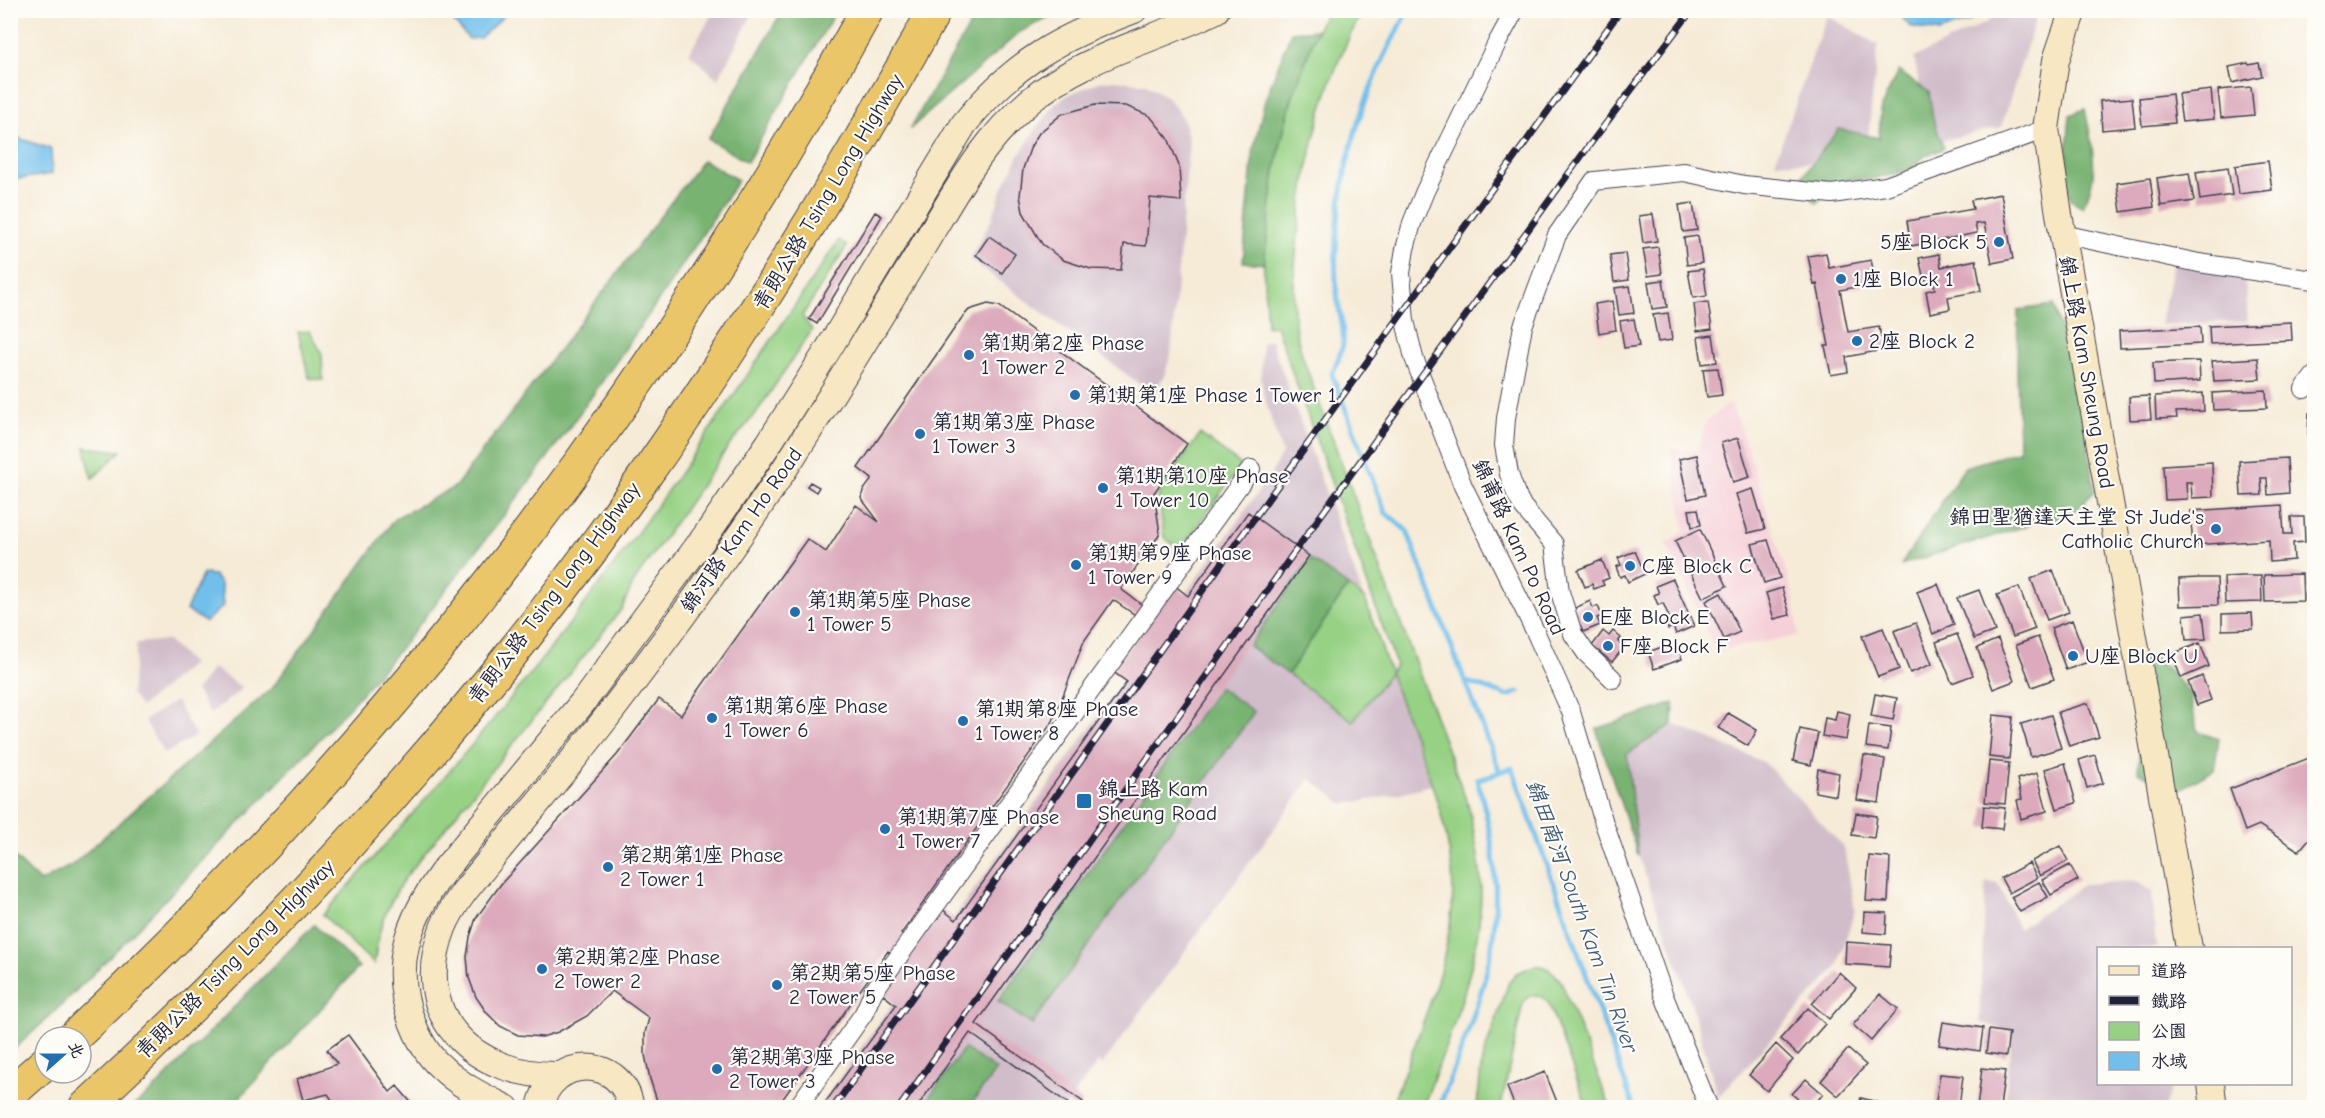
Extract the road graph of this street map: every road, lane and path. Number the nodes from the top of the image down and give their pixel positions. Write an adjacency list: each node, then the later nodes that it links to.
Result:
1 (867, 10): 15 (highway)
2 (935, 10): 8 (highway, 青朗公路 Tsing Long Highway)
3 (953, 10): 8 (highway)
4 (1134, 10): 21 (main road, 錦河路 Kam Ho Road)
5 (1216, 10): 17 (main road, 錦河路 Kam Ho Road)
6 (1515, 10): 25 (street, 錦莆路 Kam Po Road)
7 (2073, 10): 9 (main road, 錦上路 Kam Sheung Road)
8 (886, 98): 20 (highway, 青朗公路 Tsing Long Highway)
9 (2046, 129): 10 (main road, 錦上路 Kam Sheung Road); 13 (street)
10 (2062, 234): 11 (street); 14 (main road, 錦上路 Kam Sheung Road)
11 (2314, 280)
12 (1251, 469): 24 (street)
13 (1613, 679)
14 (2189, 947)
15 (86, 1025)
16 (33, 1074): 19 (highway)
17 (560, 1075): 22 (main road); 23 (main road, 錦河路 Kam Ho Road)
18 (2211, 1085): 26 (main road)
19 (10, 1094)
20 (85, 1107)
21 (506, 1107)
22 (540, 1107)
23 (630, 1107)
24 (797, 1107)
25 (1709, 1107)
26 (2214, 1107)

